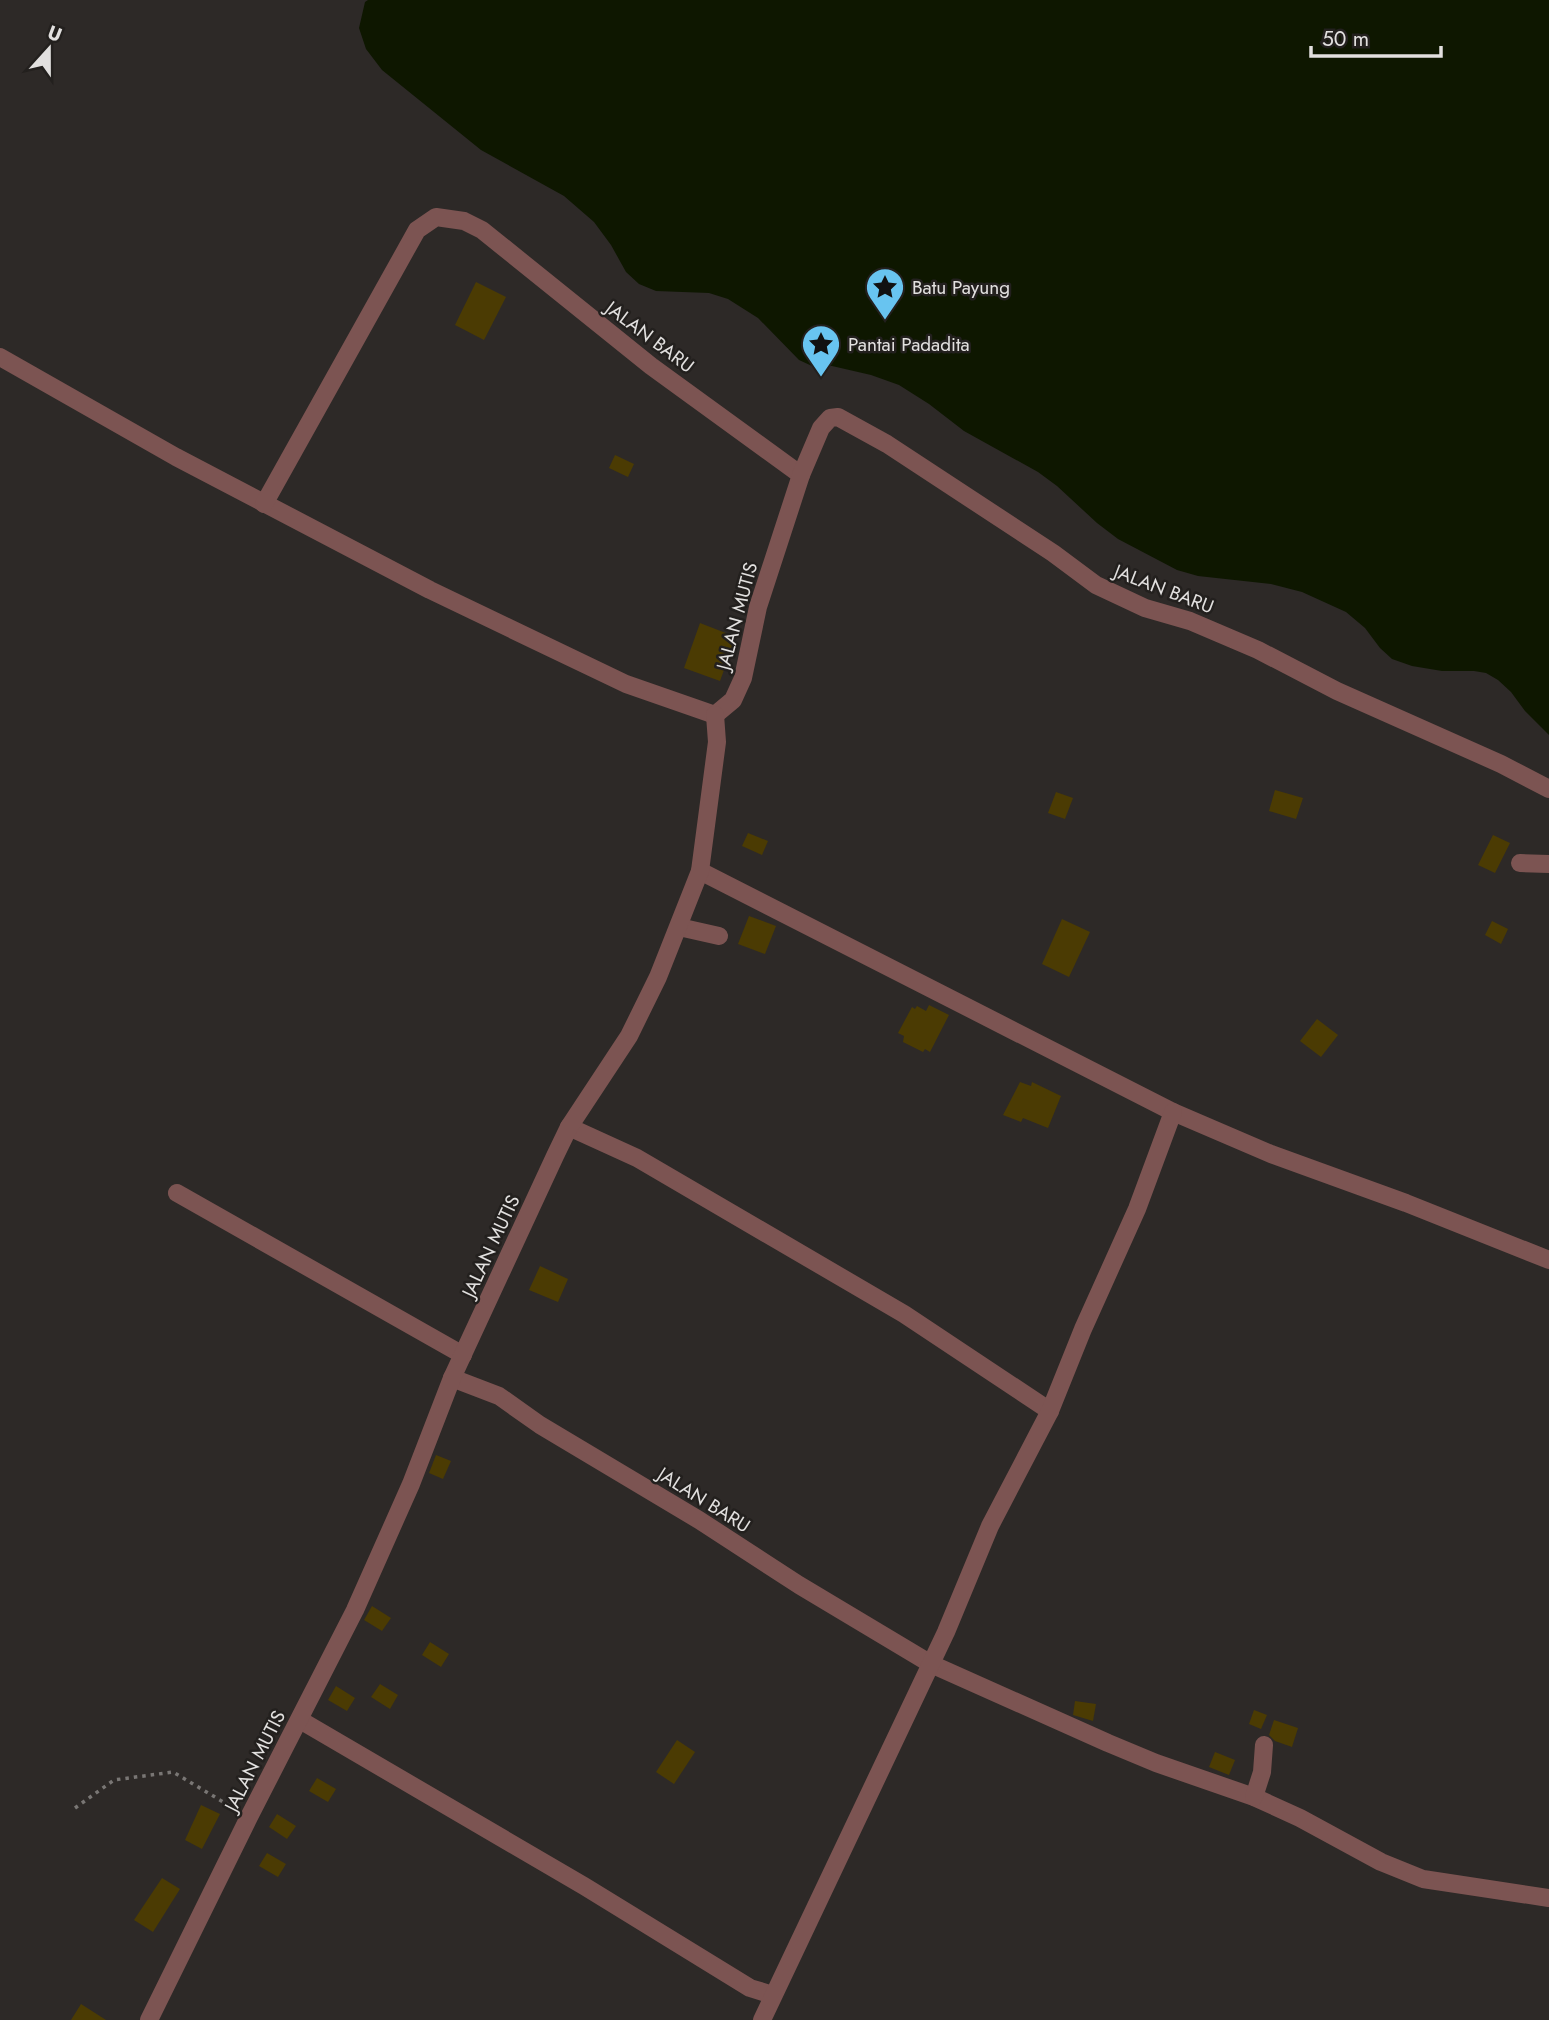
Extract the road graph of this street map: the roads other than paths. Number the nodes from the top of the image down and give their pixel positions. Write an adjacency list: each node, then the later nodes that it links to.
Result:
1 (0, 357): 3 (street)
2 (802, 475): 3 (street, JALAN BARU); 4 (street, JALAN MUTIS); 5 (street, JALAN BARU)
3 (264, 504): 4 (street)
4 (715, 715): 8 (street, JALAN MUTIS)
5 (1549, 789)
6 (1520, 863): 7 (street)
7 (1549, 864)
8 (700, 871): 9 (street, JALAN MUTIS); 11 (street)
9 (678, 928): 10 (street); 12 (street, JALAN MUTIS)
10 (719, 936)
11 (1172, 1112): 14 (street); 17 (street)
12 (569, 1128): 15 (street, JALAN MUTIS); 17 (street)
13 (177, 1193): 15 (street)
14 (1549, 1260)
15 (463, 1355): 16 (street, JALAN MUTIS)
16 (452, 1378): 18 (street, JALAN BARU); 19 (street, JALAN MUTIS)
17 (1049, 1411): 18 (street)
18 (931, 1664): 21 (street, JALAN BARU); 23 (street)
19 (300, 1720): 23 (street); 24 (street, JALAN MUTIS)
20 (1265, 1745): 21 (street)
21 (1254, 1797): 22 (street, JALAN BARU)
22 (1549, 1898)
23 (773, 1995): 25 (street)
24 (149, 2020)
25 (762, 2020)

